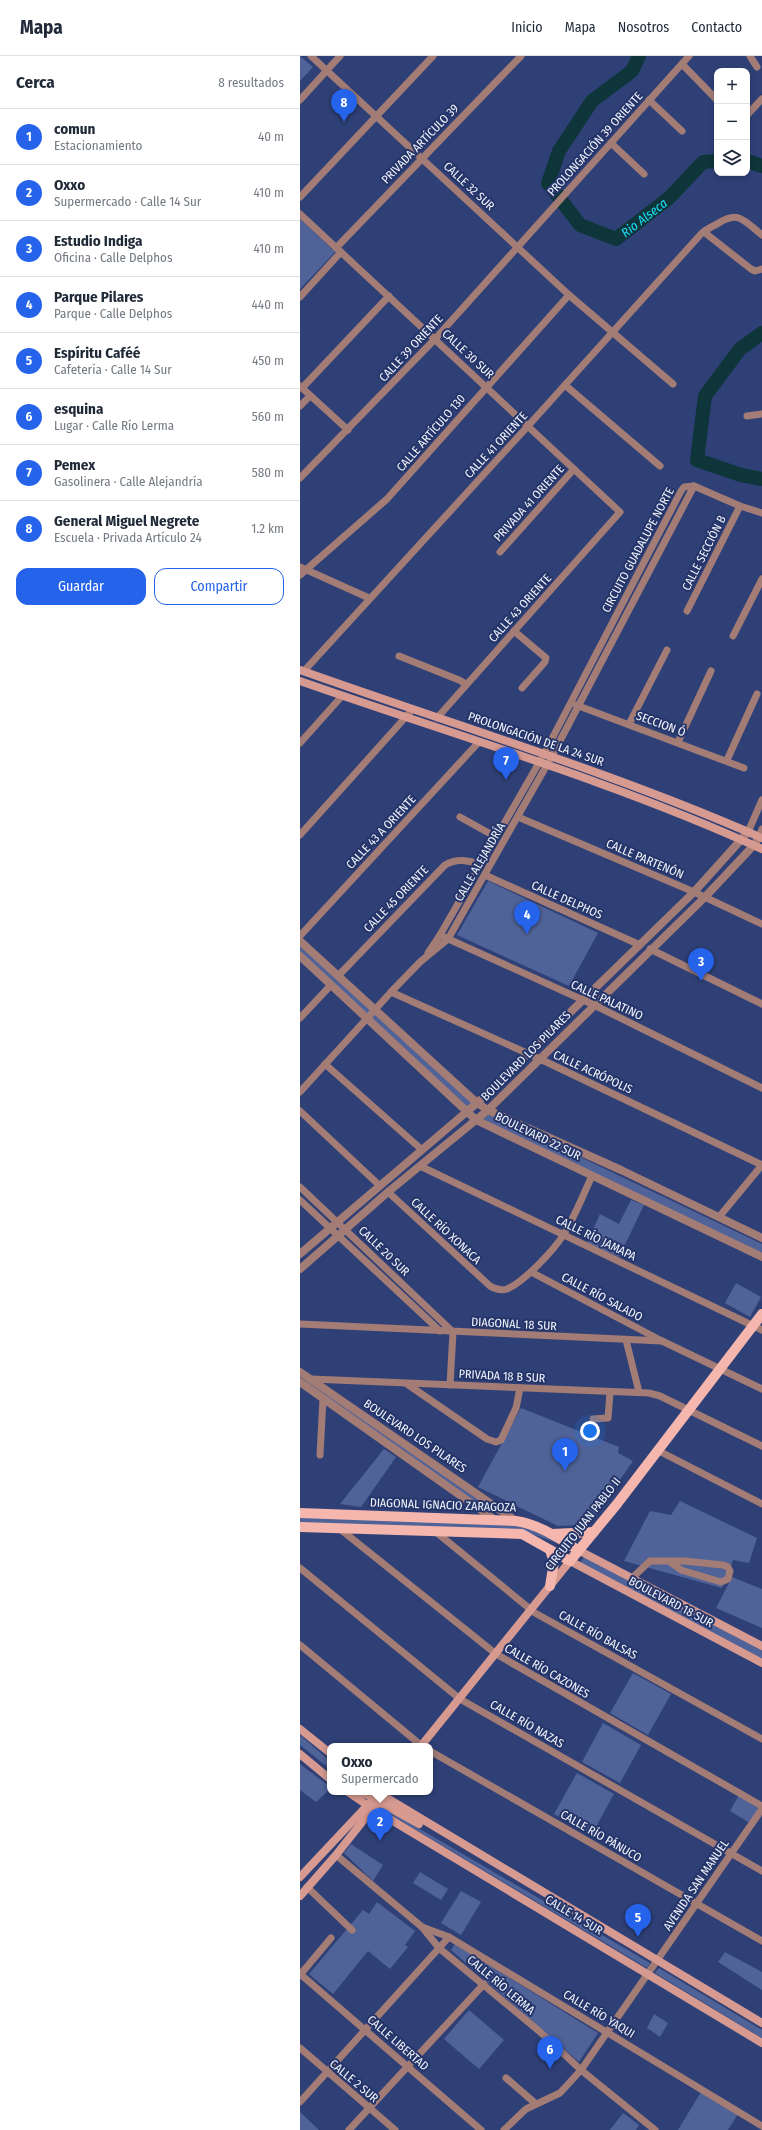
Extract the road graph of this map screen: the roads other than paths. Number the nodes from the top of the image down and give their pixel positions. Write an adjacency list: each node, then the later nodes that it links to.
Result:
1 (311, 56): 9 (street, CALLE 32 SUR)
2 (340, 56): 9 (street)
3 (433, 56): 15 (street)
4 (521, 56): 18 (street, PRIVADA ARTÍCULO 39)
5 (689, 56): 7 (street, PROLONGACIÓN 39 ORIENTE)
6 (750, 56): 8 (street)
7 (682, 64): 10 (street); 13 (street, PROLONGACIÓN 39 ORIENTE)
8 (757, 67)
9 (327, 71): 12 (street); 15 (street, CALLE 32 SUR)
10 (714, 97)
11 (762, 98): 14 (street)
12 (300, 100)
13 (649, 100): 16 (street); 17 (street, PROLONGACIÓN 39 ORIENTE)
14 (750, 112)
15 (376, 116): 18 (street, CALLE 32 SUR); 20 (street)
16 (682, 131)
17 (611, 143): 19 (street); 24 (street, PROLONGACIÓN 39 ORIENTE)
18 (422, 158): 24 (street, CALLE 32 SUR); 25 (street, PRIVADA ARTÍCULO 39)
19 (644, 174)
20 (300, 197)
21 (300, 214): 25 (street, CALLE 30 SUR)
22 (704, 232): 23 (street, CALLE 41 ORIENTE); 26 (street); 30 (street, CALLE 41 ORIENTE)
23 (762, 235)
24 (518, 248): 28 (street, CALLE 32 SUR); 31 (street, CALLE 39 ORIENTE)
25 (339, 250): 27 (street, CALLE 30 SUR); 29 (street, PRIVADA ARTÍCULO 39)
26 (762, 269)
27 (389, 296): 31 (street, CALLE 30 SUR); 34 (street)
28 (570, 296): 30 (street, CALLE 32 SUR); 35 (street, CALLE ARTÍCULO 130)
29 (300, 297)
30 (612, 332): 32 (street, CALLE 32 SUR); 33 (street, CALLE 41 ORIENTE)
31 (435, 339): 35 (street, CALLE 30 SUR); 41 (street, CALLE 39 ORIENTE)
32 (673, 384)
33 (565, 385): 40 (street, CALLE 41 ORIENTE); 42 (street)
34 (301, 387): 36 (street)
35 (487, 387): 40 (street, CALLE 30 SUR); 50 (street, CALLE ARTÍCULO 130)
36 (310, 396): 37 (street); 41 (street)
37 (300, 406)
38 (762, 414): 39 (street)
39 (747, 416)
40 (528, 426): 43 (street, CALLE 30 SUR); 53 (street, CALLE 41 ORIENTE)
41 (348, 430): 44 (street, CALLE 39 ORIENTE)
42 (660, 466)
43 (574, 469): 47 (street, CALLE 30 SUR); 49 (street, PRIVADA 41 ORIENTE)
44 (300, 478)
45 (694, 486): 46 (street); 52 (street, CIRCUITO GUADALUPE NORTE); 54 (street, CIRCUITO GUADALUPE NORTE)
46 (740, 506): 48 (street); 55 (street, CALLE SECCIÓN B)
47 (620, 512): 56 (street, CALLE 43 ORIENTE)
48 (762, 513)
49 (500, 552)
50 (302, 570): 53 (street)
51 (762, 579): 57 (street)
52 (627, 594): 54 (street); 67 (street, CIRCUITO GUADALUPE NORTE)
53 (369, 598): 60 (street, CALLE 41 ORIENTE)
54 (635, 598): 68 (street, CIRCUITO GUADALUPE NORTE)
55 (687, 611)
56 (514, 631): 63 (street, CALLE 43 ORIENTE); 64 (street)
57 (733, 636)
58 (666, 650): 72 (street)
59 (399, 656): 63 (street)
60 (302, 671): 69 (main road, PROLONGACIÓN DE LA 24 SUR)
61 (711, 671): 73 (street)
62 (300, 681): 66 (main road, PROLONGACIÓN DE LA 24 SUR)
63 (466, 684): 71 (street, CALLE 43 ORIENTE)
64 (522, 688)
65 (757, 694): 78 (street)
66 (342, 696): 70 (main road, PROLONGACIÓN DE LA 24 SUR); 74 (street)
67 (571, 703): 68 (street, SECCION Ó); 76 (street, CIRCUITO GUADALUPE NORTE)
68 (579, 706): 72 (street, SECCION Ó); 77 (street, CIRCUITO GUADALUPE NORTE)
69 (412, 710): 70 (street); 71 (main road, PROLONGACIÓN DE LA 24 SUR)
70 (404, 718): 75 (main road, PROLONGACIÓN DE LA 24 SUR); 85 (street)
71 (437, 718): 76 (main road, PROLONGACIÓN DE LA 24 SUR)
72 (629, 724): 73 (street, SECCION Ó)
73 (678, 742): 78 (street, SECCION Ó)
74 (300, 743)
75 (478, 743): 79 (main road, PROLONGACIÓN DE LA 24 SUR); 97 (street, CALLE 43 A ORIENTE)
76 (544, 754): 77 (main road, PROLONGACIÓN DE LA 24 SUR); 79 (street, CIRCUITO GUADALUPE NORTE)
77 (552, 756): 79 (street, CIRCUITO GUADALUPE NORTE); 84 (main road, PROLONGACIÓN DE LA 24 SUR)
78 (727, 760): 80 (street, SECCION Ó)
79 (543, 764): 83 (street, CALLE ALEJANDRÍA); 87 (street, CALLE ALEJANDRÍA); 88 (main road, PROLONGACIÓN DE LA 24 SUR)
80 (744, 768)
81 (762, 800): 84 (street)
82 (460, 817): 87 (street)
83 (518, 817): 92 (street, CALLE ALEJANDRÍA); 93 (street, CALLE PARTENÓN)
84 (748, 832): 86 (main road, PROLONGACIÓN DE LA 24 SUR); 88 (street, BOULEVARD LOS PILARES)
85 (300, 835)
86 (761, 835): 89 (street, BOULEVARD LOS PILARES)
87 (496, 837): 91 (street, CALLE ALEJANDRÍA)
88 (742, 840): 89 (main road, PROLONGACIÓN DE LA 24 SUR); 93 (street, BOULEVARD LOS PILARES)
89 (754, 845): 90 (main road, PROLONGACIÓN DE LA 24 SUR); 94 (street, BOULEVARD LOS PILARES)
90 (762, 849)
91 (481, 865): 96 (street, CALLE ALEJANDRÍA); 104 (street, CALLE 45 ORIENTE)
92 (485, 875): 98 (street, CALLE ALEJANDRÍA); 100 (street, CALLE DELPHOS)
93 (694, 892): 94 (street, CALLE PARTENÓN); 100 (street, BOULEVARD LOS PILARES)
94 (705, 897): 95 (street, CALLE PARTENÓN); 101 (street, BOULEVARD LOS PILARES)
95 (762, 924)
96 (440, 935): 98 (street, CALLE PALATINO); 103 (street, CALLE ALEJANDRÍA)
97 (300, 936)
98 (448, 939): 103 (street, CALLE ALEJANDRÍA); 107 (street, CALLE PALATINO)
99 (300, 941): 104 (street, BOULEVARD 22 SUR)
100 (640, 945): 107 (street, BOULEVARD LOS PILARES)
101 (650, 949): 108 (street); 109 (street, BOULEVARD LOS PILARES)
102 (300, 956): 105 (street, BOULEVARD 22 SUR)
103 (420, 962): 106 (street, CALLE ALEJANDRÍA)
104 (338, 976): 110 (street, BOULEVARD 22 SUR)
105 (331, 985): 111 (street); 112 (street, BOULEVARD 22 SUR)
106 (391, 992): 110 (street, CALLE ALEJANDRÍA); 113 (street, CALLE ACRÓPOLIS)
107 (582, 1000): 109 (street, CALLE PALATINO); 113 (street, BOULEVARD LOS PILARES)
108 (762, 1004)
109 (594, 1005): 114 (street, BOULEVARD LOS PILARES); 116 (street, CALLE PALATINO)
110 (374, 1010): 112 (street, CALLE ALEJANDRÍA); 118 (street, BOULEVARD 22 SUR)
111 (300, 1018)
112 (366, 1018): 115 (street, CALLE ALEJANDRÍA); 121 (street, BOULEVARD 22 SUR)
113 (528, 1054): 114 (street, CALLE ACRÓPOLIS); 118 (street, BOULEVARD LOS PILARES)
114 (540, 1059): 119 (street, BOULEVARD LOS PILARES); 124 (street, CALLE ACRÓPOLIS)
115 (325, 1064): 117 (street, CALLE ALEJANDRÍA); 123 (street)
116 (762, 1088)
117 (300, 1092)
118 (477, 1103): 119 (street, BOULEVARD 22 SUR); 121 (street, BOULEVARD LOS PILARES)
119 (488, 1110): 122 (street, BOULEVARD LOS PILARES); 131 (street, BOULEVARD 22 SUR)
120 (300, 1111): 127 (street)
121 (467, 1111): 122 (street, BOULEVARD 22 SUR); 123 (street, BOULEVARD LOS PILARES)
122 (476, 1120): 125 (street, BOULEVARD LOS PILARES); 126 (street, BOULEVARD 22 SUR)
123 (421, 1149): 127 (street, BOULEVARD LOS PILARES)
124 (762, 1165): 131 (street)
125 (420, 1166): 129 (street, BOULEVARD LOS PILARES); 135 (street, CALLE RÍO JAMAPA)
126 (592, 1176): 135 (street); 139 (street, BOULEVARD 22 SUR)
127 (379, 1185): 132 (street, BOULEVARD LOS PILARES)
128 (300, 1187): 132 (street, CALLE 20 SUR)
129 (388, 1192): 134 (street, BOULEVARD LOS PILARES); 141 (street, CALLE RÍO XONACA)
130 (300, 1200): 133 (street, CALLE 20 SUR)
131 (718, 1217): 137 (street, BOULEVARD 22 SUR)
132 (337, 1221): 133 (street, BOULEVARD LOS PILARES); 134 (street, CALLE 20 SUR)
133 (330, 1227): 136 (street, CALLE 20 SUR); 138 (street, BOULEVARD LOS PILARES)
134 (346, 1229): 136 (street, BOULEVARD LOS PILARES); 146 (street, CALLE 20 SUR)
135 (564, 1234): 141 (street); 144 (street, CALLE RÍO JAMAPA)
136 (339, 1236): 140 (street, BOULEVARD LOS PILARES); 145 (street, CALLE 20 SUR)
137 (762, 1238)
138 (300, 1254)
139 (762, 1257)
140 (300, 1269)
141 (531, 1272): 148 (street, CALLE RÍO SALADO)
142 (762, 1314): 144 (main road, CIRCUITO JUAN PABLO II)
143 (300, 1324): 145 (street, DIAGONAL 18 SUR)
144 (758, 1328): 149 (main road, CIRCUITO JUAN PABLO II)
145 (440, 1331): 146 (street, DIAGONAL 18 SUR)
146 (452, 1332): 147 (street, DIAGONAL 18 SUR); 154 (street)
147 (626, 1340): 148 (street, DIAGONAL 18 SUR); 157 (street)
148 (662, 1341): 149 (street, DIAGONAL 18 SUR)
149 (720, 1369): 156 (street); 160 (main road, CIRCUITO JUAN PABLO II)
150 (300, 1372): 151 (street, BOULEVARD LOS PILARES)
151 (311, 1380): 153 (street, PRIVADA 18 B SUR); 168 (street, BOULEVARD LOS PILARES)
152 (300, 1382): 159 (street, BOULEVARD LOS PILARES)
153 (407, 1384): 154 (street, PRIVADA 18 B SUR); 155 (street)
154 (450, 1385): 155 (street, PRIVADA 18 B SUR)
155 (520, 1388): 158 (street, PRIVADA 18 B SUR)
156 (762, 1389)
157 (639, 1392): 158 (street, PRIVADA 18 B SUR); 160 (street, PRIVADA 18 B SUR)
158 (610, 1393): 161 (street)
159 (323, 1399): 164 (street); 167 (street, BOULEVARD LOS PILARES)
160 (688, 1410): 162 (street, PRIVADA 18 B SUR); 163 (main road, CIRCUITO JUAN PABLO II)
161 (593, 1419)
162 (762, 1446)
163 (657, 1450): 165 (street); 172 (main road, CIRCUITO JUAN PABLO II)
164 (320, 1455)
165 (762, 1504)
166 (300, 1513): 167 (main road, DIAGONAL IGNACIO ZARAGOZA)
167 (495, 1520): 168 (main road, DIAGONAL IGNACIO ZARAGOZA)
168 (516, 1520): 173 (main road, DIAGONAL IGNACIO ZARAGOZA)
169 (300, 1527): 170 (main road)
170 (340, 1528): 171 (main road); 186 (street, CALLE RÍO CAZONES)
171 (436, 1531): 174 (main road); 181 (street, CALLE RÍO BALSAS)
172 (594, 1532): 173 (main road); 175 (main road, CIRCUITO JUAN PABLO II)
173 (552, 1534): 175 (main road, DIAGONAL IGNACIO ZARAGOZA)
174 (550, 1550): 176 (main road); 180 (main road)
175 (578, 1550): 176 (main road, CIRCUITO JUAN PABLO II); 179 (main road, BOULEVARD 18 SUR)
176 (570, 1561): 180 (main road, CIRCUITO JUAN PABLO II); 183 (main road, BOULEVARD 18 SUR)
177 (670, 1562): 177 (street); 179 (street)
178 (300, 1568): 188 (street, CALLE RÍO NAZAS)
179 (632, 1578): 182 (main road, BOULEVARD 18 SUR)
180 (550, 1586): 181 (main road, CIRCUITO JUAN PABLO II)
181 (531, 1610): 186 (main road, CIRCUITO JUAN PABLO II); 190 (street, CALLE RÍO BALSAS)
182 (730, 1630): 183 (main road); 185 (main road, BOULEVARD 18 SUR)
183 (723, 1643): 187 (main road, BOULEVARD 18 SUR)
184 (300, 1645): 191 (street)
185 (762, 1646)
186 (496, 1654): 188 (main road, CIRCUITO JUAN PABLO II); 199 (street, CALLE RÍO CAZONES)
187 (762, 1664)
188 (460, 1698): 192 (main road, CIRCUITO JUAN PABLO II); 200 (street, CALLE RÍO NAZAS)
189 (300, 1729): 193 (main road)
190 (762, 1740)
191 (417, 1743)
192 (423, 1743)
193 (327, 1752)
194 (433, 1753): 206 (street, CALLE RÍO PÁNUCO)
195 (300, 1754): 196 (main road)
196 (327, 1775)
197 (362, 1795): 198 (main road)
198 (377, 1798): 201 (main road); 203 (main road); 213 (main road, CALLE 14 SUR); 214 (main road, CALLE 14 SUR)
199 (762, 1808): 200 (street, AVENIDA SAN MANUEL)
200 (731, 1853): 202 (street, CALLE RÍO NAZAS); 206 (street, AVENIDA SAN MANUEL)
201 (336, 1855): 204 (main road); 207 (street, CALLE RÍO LERMA)
202 (762, 1871)
203 (300, 1878)
204 (307, 1887): 205 (main road); 208 (street)
205 (300, 1896)
206 (697, 1904): 211 (street, CALLE RÍO PÁNUCO); 213 (street, AVENIDA SAN MANUEL)
207 (422, 1927): 209 (street, CALLE RÍO YAQUI); 212 (street, CALLE RÍO LERMA)
208 (352, 1930)
209 (449, 1937): 212 (street); 219 (street, CALLE RÍO YAQUI)
210 (331, 1938): 215 (street)
211 (762, 1941)
212 (440, 1948): 216 (street, CALLE RÍO LERMA); 218 (street)
213 (658, 1960): 214 (street, AVENIDA SAN MANUEL); 217 (main road, CALLE 14 SUR)
214 (649, 1973): 219 (street, AVENIDA SAN MANUEL); 220 (main road, CALLE 14 SUR)
215 (300, 1974): 218 (street, CALLE LIBERTAD)
216 (484, 1984): 222 (street); 223 (street, CALLE RÍO LERMA)
217 (762, 2023)
218 (366, 2030): 222 (street, CALLE LIBERTAD); 224 (street)
219 (608, 2032): 223 (street, AVENIDA SAN MANUEL); 229 (street, CALLE RÍO YAQUI)
220 (762, 2042)
221 (300, 2048): 224 (street, CALLE 2 SUR)
222 (409, 2067): 228 (street); 232 (street, CALLE LIBERTAD)
223 (581, 2070): 227 (street, AVENIDA SAN MANUEL); 234 (street, CALLE RÍO LERMA)
224 (327, 2073): 226 (street); 228 (street, CALLE 2 SUR)
225 (506, 2078): 227 (street)
226 (300, 2102)
227 (536, 2104): 233 (street, AVENIDA SAN MANUEL)
228 (369, 2108): 230 (street); 231 (street, CALLE 2 SUR)
229 (762, 2126)
230 (349, 2130)
231 (395, 2130)
232 (481, 2130)
233 (504, 2130)
234 (655, 2130)

